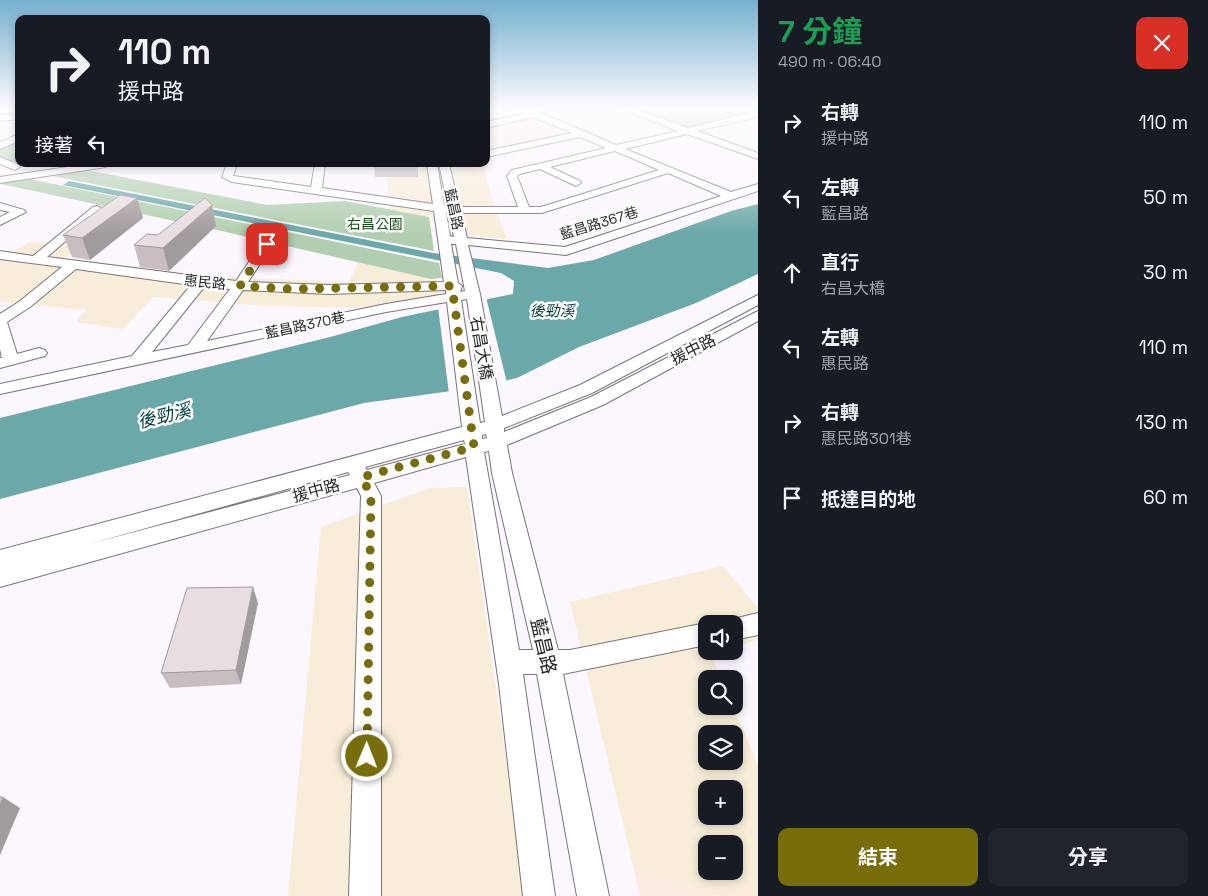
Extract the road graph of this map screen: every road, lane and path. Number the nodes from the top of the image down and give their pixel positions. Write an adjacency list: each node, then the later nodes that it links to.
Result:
1 (598, 151): 7 (street)
2 (621, 151): 17 (street)
3 (743, 151): 4 (street)
4 (757, 156)
5 (0, 160): 6 (street)
6 (15, 164)
7 (540, 166): 19 (street); 28 (street)
8 (15, 167): 16 (street)
9 (48, 167): 18 (street)
10 (63, 167): 18 (street)
11 (82, 167): 18 (street)
12 (231, 167): 21 (street)
13 (320, 167): 21 (street)
14 (432, 167): 25 (street, 藍昌路)
15 (445, 167): 27 (street, 藍昌路)
16 (0, 169)
17 (668, 170): 23 (street); 28 (street)
18 (0, 177)
19 (576, 183)
20 (758, 187): 23 (street, 藍昌路367巷)
21 (316, 191): 25 (street)
22 (758, 193): 31 (street)
23 (731, 196): 31 (street, 藍昌路367巷)
24 (1, 206): 29 (street)
25 (438, 207): 27 (street); 30 (street, 藍昌路)
26 (97, 209): 34 (street)
27 (454, 210): 28 (street); 31 (street, 藍昌路)
28 (525, 210)
29 (0, 221)
30 (443, 240): 31 (street, 藍昌路367巷); 39 (street, 藍昌路)
31 (461, 241): 38 (street, 藍昌路)
32 (267, 244): 37 (street)
33 (0, 255): 34 (street, 惠民路)
34 (36, 260): 35 (street, 惠民路)
35 (73, 265): 36 (street, 惠民路); 41 (street)
36 (202, 282): 37 (street, 惠民路); 44 (street)
37 (240, 286): 39 (street, 惠民路); 42 (street)
38 (472, 293): 39 (street, 藍昌路370巷); 47 (street, 右昌大橋)
39 (454, 295): 42 (street, 藍昌路370巷); 47 (street, 右昌大橋)
40 (753, 313): 48 (street, 援中路)
41 (0, 321): 45 (street)
42 (193, 349): 44 (street, 藍昌路370巷)
43 (39, 353): 45 (street)
44 (137, 360): 46 (street, 藍昌路370巷)
45 (6, 361)
46 (0, 389)
47 (479, 397): 48 (street, 藍昌路)
48 (485, 436): 49 (street, 援中路); 55 (street, 藍昌路); 56 (street, 藍昌路)
49 (358, 471): 50 (street, 援中路); 51 (street, 援中路); 57 (street)
50 (0, 559)
51 (0, 576)
52 (758, 624): 53 (street)
53 (743, 627)
54 (698, 636): 56 (street)
55 (508, 662): 56 (street); 58 (street, 藍昌路)
56 (548, 662): 59 (street, 藍昌路)
57 (365, 896)
58 (539, 896)
59 (593, 896)

